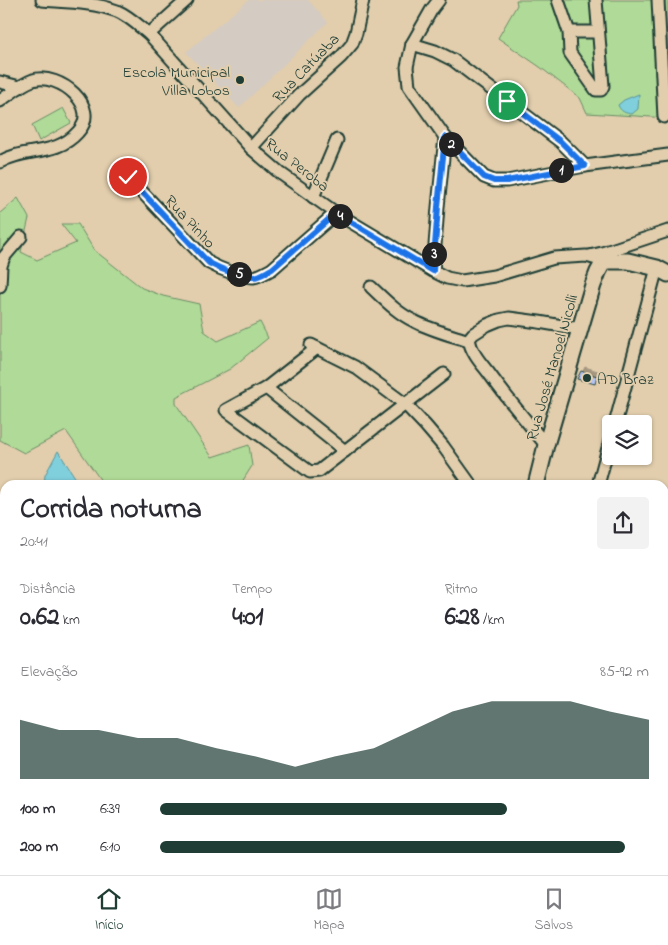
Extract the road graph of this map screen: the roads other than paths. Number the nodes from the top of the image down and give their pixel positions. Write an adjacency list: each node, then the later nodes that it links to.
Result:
1 (42, 0): 10 (street, Rua Peroba)
2 (187, 0): 10 (street)
3 (363, 0): 18 (street, Rua Catúaba)
4 (440, 0): 11 (street)
5 (558, 0): 8 (street)
6 (596, 0): 9 (street)
7 (658, 0): 15 (street)
8 (569, 32): 9 (street); 9 (street)
9 (598, 32)
10 (149, 34): 18 (street, Rua Peroba)
11 (412, 44): 16 (street); 21 (street)
12 (0, 82): 13 (street)
13 (20, 87): 14 (street); 20 (street)
14 (1, 98)
15 (664, 117)
16 (445, 137): 21 (street); 29 (street)
17 (337, 140): 23 (street)
18 (251, 148): 23 (street, Rua Peroba)
19 (668, 155): 21 (street)
20 (0, 162)
21 (585, 166)
22 (128, 177): 24 (street, Rua Pinho)
23 (313, 197): 24 (street, Rua Peroba)
24 (336, 213): 29 (street, Rua Peroba)
25 (668, 231): 27 (street)
26 (21, 237): 31 (street)
27 (586, 256): 28 (street, Rua Peroba); 29 (street, Rua Peroba)
28 (604, 261): 30 (main road); 33 (main road, Rua José Manoel Nicolli)
29 (433, 271)
30 (662, 271): 38 (street)
31 (0, 286)
32 (371, 287): 34 (street)
33 (580, 329): 34 (street); 39 (main road, Rua José Manoel Nicolli)
34 (469, 341): 39 (street)
35 (444, 374): 37 (street)
36 (266, 388): 37 (street); 40 (street); 40 (street)
37 (405, 404): 40 (street); 42 (street)
38 (618, 415)
39 (546, 445): 43 (main road, Rua José Manoel Nicolli)
40 (345, 451)
41 (603, 465): 44 (street)
42 (467, 480)
43 (537, 480)
44 (599, 480)

